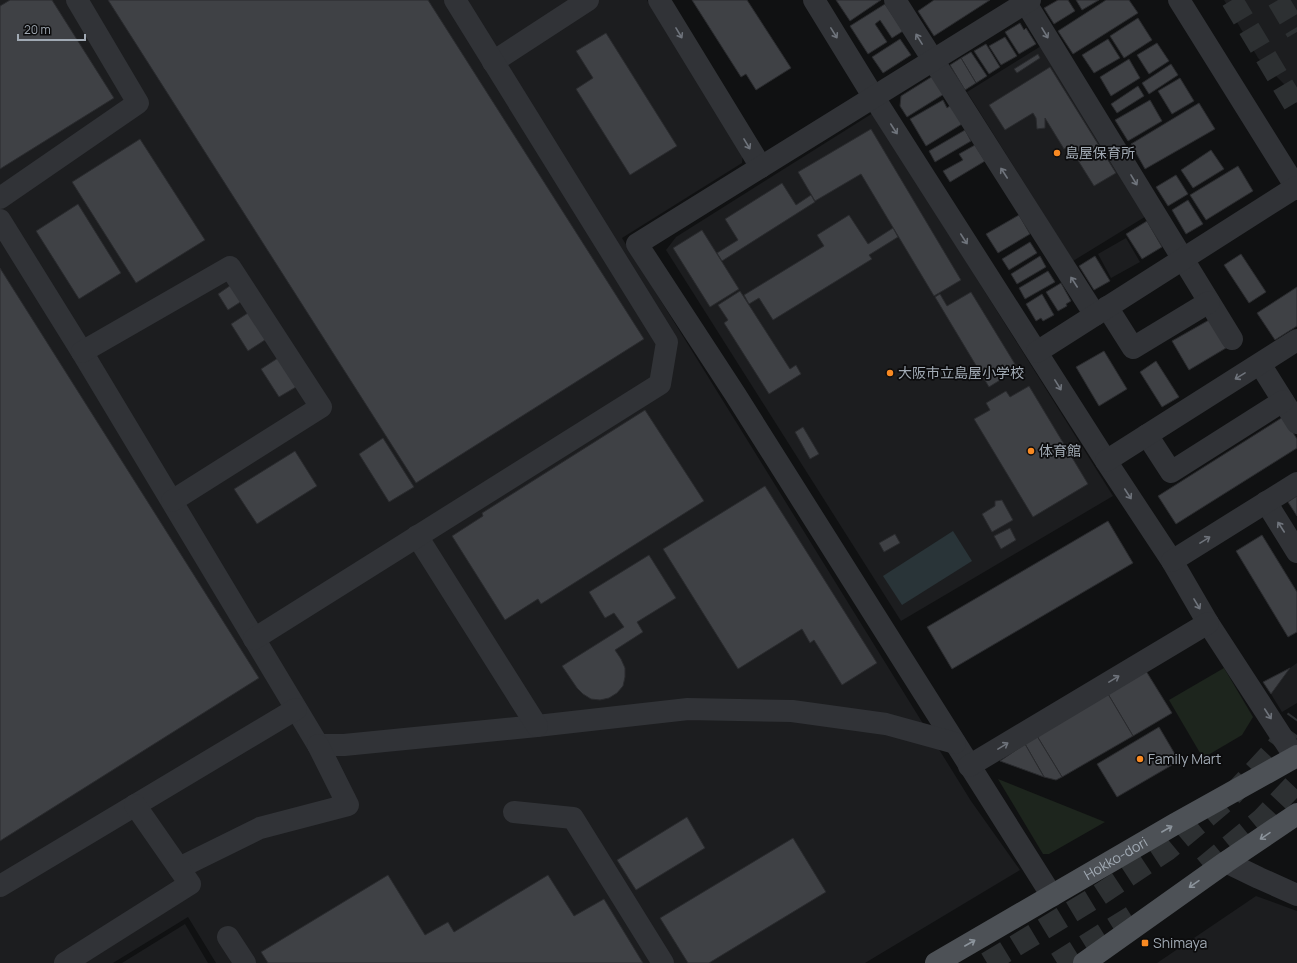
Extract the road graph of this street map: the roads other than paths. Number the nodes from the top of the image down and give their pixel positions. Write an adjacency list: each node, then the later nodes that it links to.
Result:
1 (77, 0): 14 (street)
2 (455, 0): 10 (street)
3 (588, 0): 10 (street)
4 (659, 0): 12 (street, one-way to 12)
5 (814, 0): 11 (street, one-way to 11)
6 (895, 0): 9 (street, one-way to 6)
7 (1179, 0): 13 (street)
8 (1027, 1): 9 (street); 16 (street, one-way to 16)
9 (932, 60): 11 (street); 18 (street, one-way to 9)
10 (493, 62): 31 (street)
11 (873, 96): 12 (street); 22 (street, one-way to 22)
12 (761, 167): 38 (street)
13 (1297, 188): 16 (street)
14 (0, 198)
15 (0, 220): 21 (street)
16 (1183, 259): 17 (street); 18 (street)
17 (1209, 302): 18 (street); 19 (street)
18 (1101, 311): 22 (street)
19 (1232, 339)
20 (1297, 340): 23 (street)
21 (82, 352): 29 (street); 29 (street)
22 (1037, 352): 27 (street, one-way to 27)
23 (1260, 364): 24 (street); 26 (street, one-way to 26)
24 (1283, 401): 25 (street); 26 (street)
25 (1297, 423)
26 (1147, 435): 27 (street)
27 (1106, 461): 33 (street, one-way to 33)
28 (1297, 483): 30 (street)
29 (172, 501): 35 (street)
30 (1266, 502): 32 (street, one-way to 30); 33 (street, one-way to 30)
31 (417, 536): 35 (street); 37 (street)
32 (1297, 552)
33 (1172, 561): 34 (street, one-way to 34)
34 (1208, 623): 40 (street, one-way to 40); 41 (street, one-way to 34)
35 (254, 639): 36 (street)
36 (296, 709): 39 (street); 42 (street)
37 (537, 726): 38 (street); 39 (street)
38 (955, 743): 41 (street)
39 (318, 745): 46 (street)
40 (1296, 756): 49 (main road, Hokko-dori, one-way to 40)
41 (969, 766): 49 (street)
42 (134, 806): 46 (street); 47 (street)
43 (514, 812): 53 (street)
44 (1297, 814): 45 (main road, one-way to 45)
45 (1226, 862): 48 (street); 55 (main road, one-way to 55)
46 (179, 868): 51 (street)
47 (0, 886)
48 (1297, 895)
49 (1052, 896): 54 (main road, Hokko-dori, one-way to 49)
50 (228, 937): 52 (street)
51 (65, 963)
52 (245, 963)
53 (663, 963)
54 (936, 963)
55 (1084, 963)

